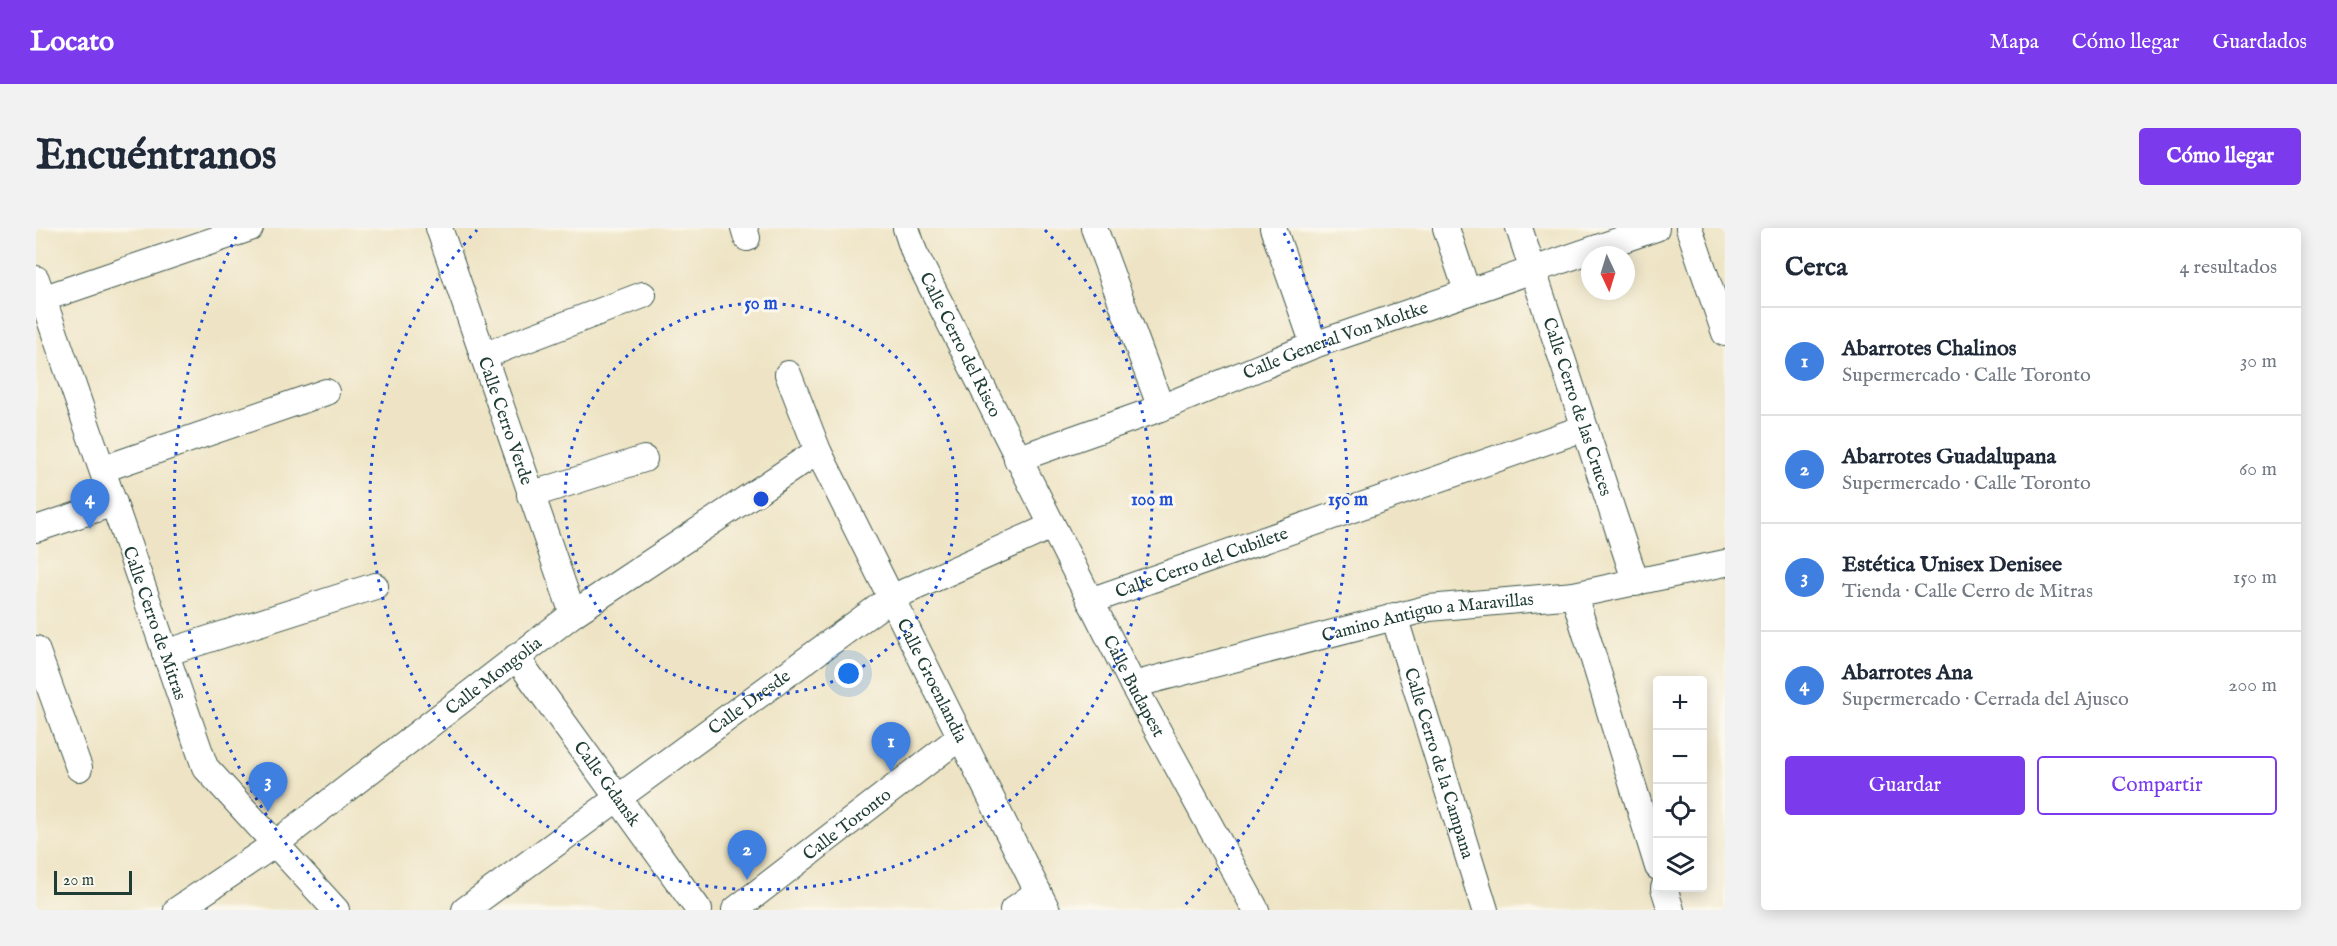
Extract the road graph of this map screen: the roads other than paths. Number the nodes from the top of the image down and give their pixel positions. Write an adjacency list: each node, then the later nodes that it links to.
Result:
1 (250, 228): 11 (street)
2 (439, 228): 16 (street, Calle Cerro Verde)
3 (906, 228): 23 (street, Calle Cerro del Risco)
4 (1094, 228): 19 (street)
5 (1273, 228): 15 (street)
6 (1446, 228): 12 (street)
7 (1519, 228): 10 (street, Calle Cerro de las Cruces)
8 (1656, 228): 10 (street, Calle General Von Moltke)
9 (1689, 228): 14 (street)
10 (1534, 271): 12 (street, Calle General Von Moltke); 20 (street, Calle Cerro de las Cruces)
11 (39, 289): 24 (street, Calle Cerro de Mitras)
12 (1467, 291): 15 (street, Calle General Von Moltke)
13 (643, 295): 16 (street)
14 (1725, 333)
15 (1314, 345): 19 (street, Calle General Von Moltke)
16 (483, 356): 25 (street, Calle Cerro Verde)
17 (788, 374): 21 (street, Calle Groenlandia)
18 (326, 392): 24 (street)
19 (1161, 408): 23 (street, Calle General Von Moltke)
20 (1584, 428): 30 (street, Calle Cerro de las Cruces); 34 (street, Calle Cerro del Cubilete)
21 (818, 451): 33 (street, Calle Groenlandia); 35 (street, Calle Mongolia)
22 (644, 459): 25 (street)
23 (1017, 459): 27 (street, Calle Budapest)
24 (102, 469): 26 (street, Calle Cerro de Mitras)
25 (530, 495): 35 (street, Calle Cerro Verde)
26 (114, 503): 28 (street); 38 (street, Calle Cerro de Mitras)
27 (1052, 526): 33 (street, Calle Dresde); 34 (street, Calle Budapest)
28 (36, 529)
29 (1725, 563): 30 (street, Camino Antiguo a Maravillas)
30 (1636, 583): 32 (street, Camino Antiguo a Maravillas)
31 (375, 586): 38 (street)
32 (1574, 595): 36 (street, Camino Antiguo a Maravillas); 45 (street)
33 (891, 598): 41 (street, Calle Groenlandia); 43 (street, Calle Dresde)
34 (1090, 601): 40 (street, Calle Budapest)
35 (573, 614): 39 (street, Calle Mongolia)
36 (1394, 616): 40 (street, Camino Antiguo a Maravillas); 55 (street, Calle Cerro de la Campana)
37 (36, 650): 42 (street)
38 (165, 653): 44 (street, Calle Cerro de Mitras)
39 (516, 657): 43 (street, Calle Gdansk); 44 (street, Calle Mongolia)
40 (1133, 685): 54 (street, Calle Budapest)
41 (960, 737): 47 (street, Calle Groenlandia); 52 (street, Calle Toronto)
42 (79, 768)
43 (618, 798): 50 (street, Calle Dresde); 51 (street, Calle Gdansk)
44 (275, 844): 48 (street, Calle Mongolia); 49 (street, Calle Cerro de Mitras)
45 (1653, 851)
46 (1665, 892): 56 (street)
47 (1042, 901): 53 (street)
48 (177, 910)
49 (336, 910)
50 (465, 910)
51 (699, 910)
52 (735, 910)
53 (1013, 910)
54 (1256, 910)
55 (1485, 910)
56 (1671, 910)

